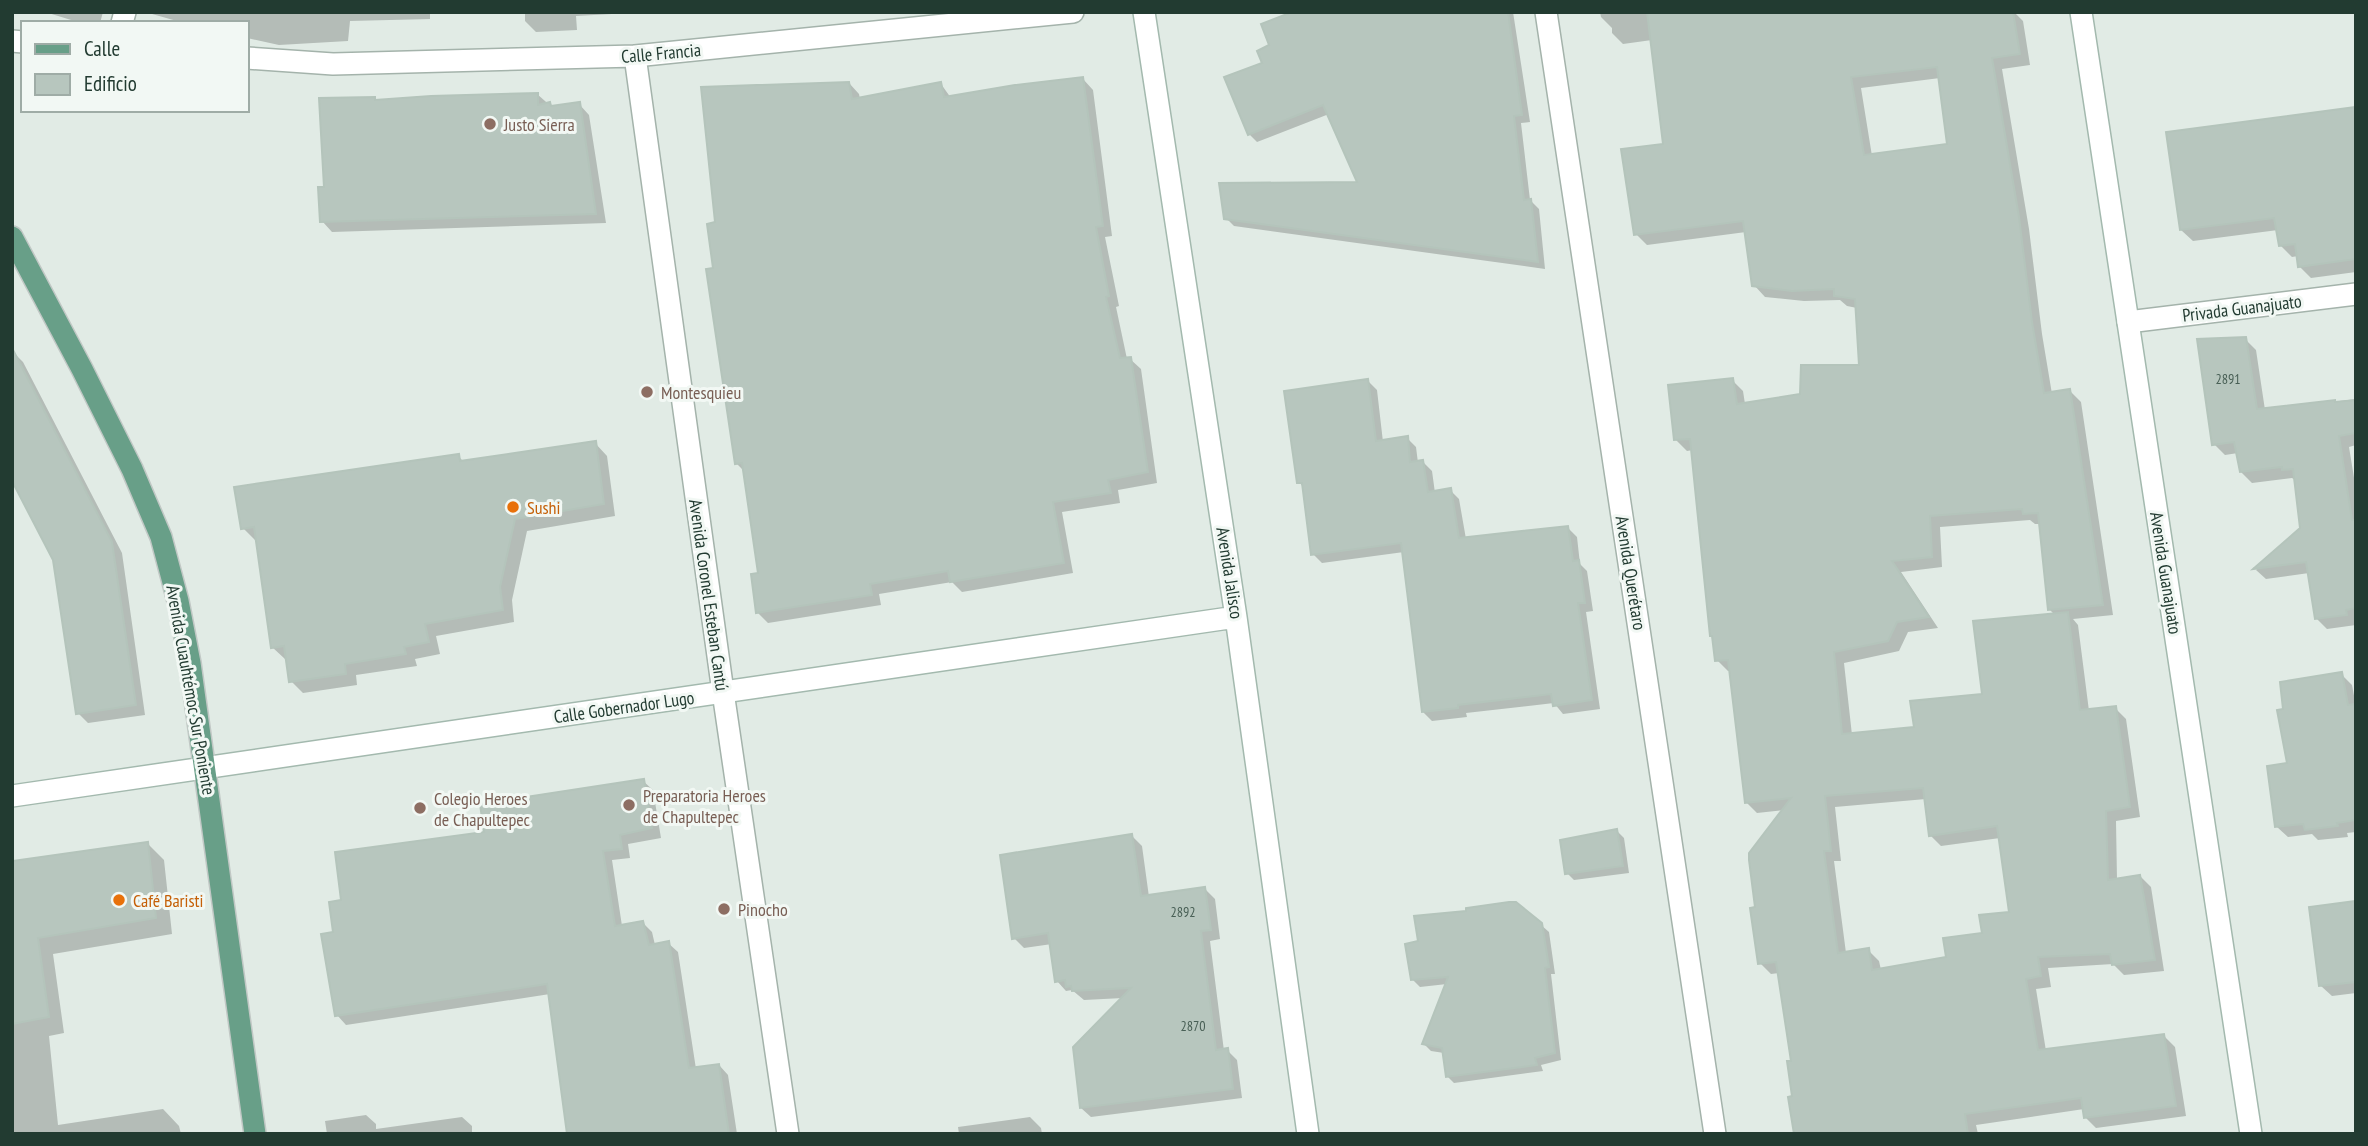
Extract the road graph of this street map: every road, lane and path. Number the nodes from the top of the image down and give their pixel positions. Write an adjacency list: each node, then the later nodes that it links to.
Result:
1 (1073, 12): 5 (street, Calle Francia)
2 (1144, 12): 10 (street, Avenida Jalisco)
3 (1546, 12): 17 (street, Avenida Querétaro)
4 (2081, 12): 9 (street, Avenida Guanajuato)
5 (635, 56): 6 (street, Calle Francia); 11 (street, Avenida Coronel Esteban Cantú)
6 (248, 58)
7 (12, 237): 12 (main road, Avenida Cuauhtémoc Sur Poniente)
8 (2356, 295): 9 (street, Privada Guanajuato)
9 (2129, 322): 18 (street, Avenida Guanajuato)
10 (1236, 617): 11 (street, Calle Gobernador Lugo); 16 (street, Avenida Jalisco)
11 (723, 692): 12 (street, Calle Gobernador Lugo); 15 (street, Avenida Coronel Esteban Cantú)
12 (205, 768): 13 (street, Calle Gobernador Lugo); 14 (main road, Avenida Cuauhtémoc Sur Poniente)
13 (12, 796)
14 (255, 1134)
15 (788, 1134)
16 (1308, 1134)
17 (1715, 1134)
18 (2251, 1134)

